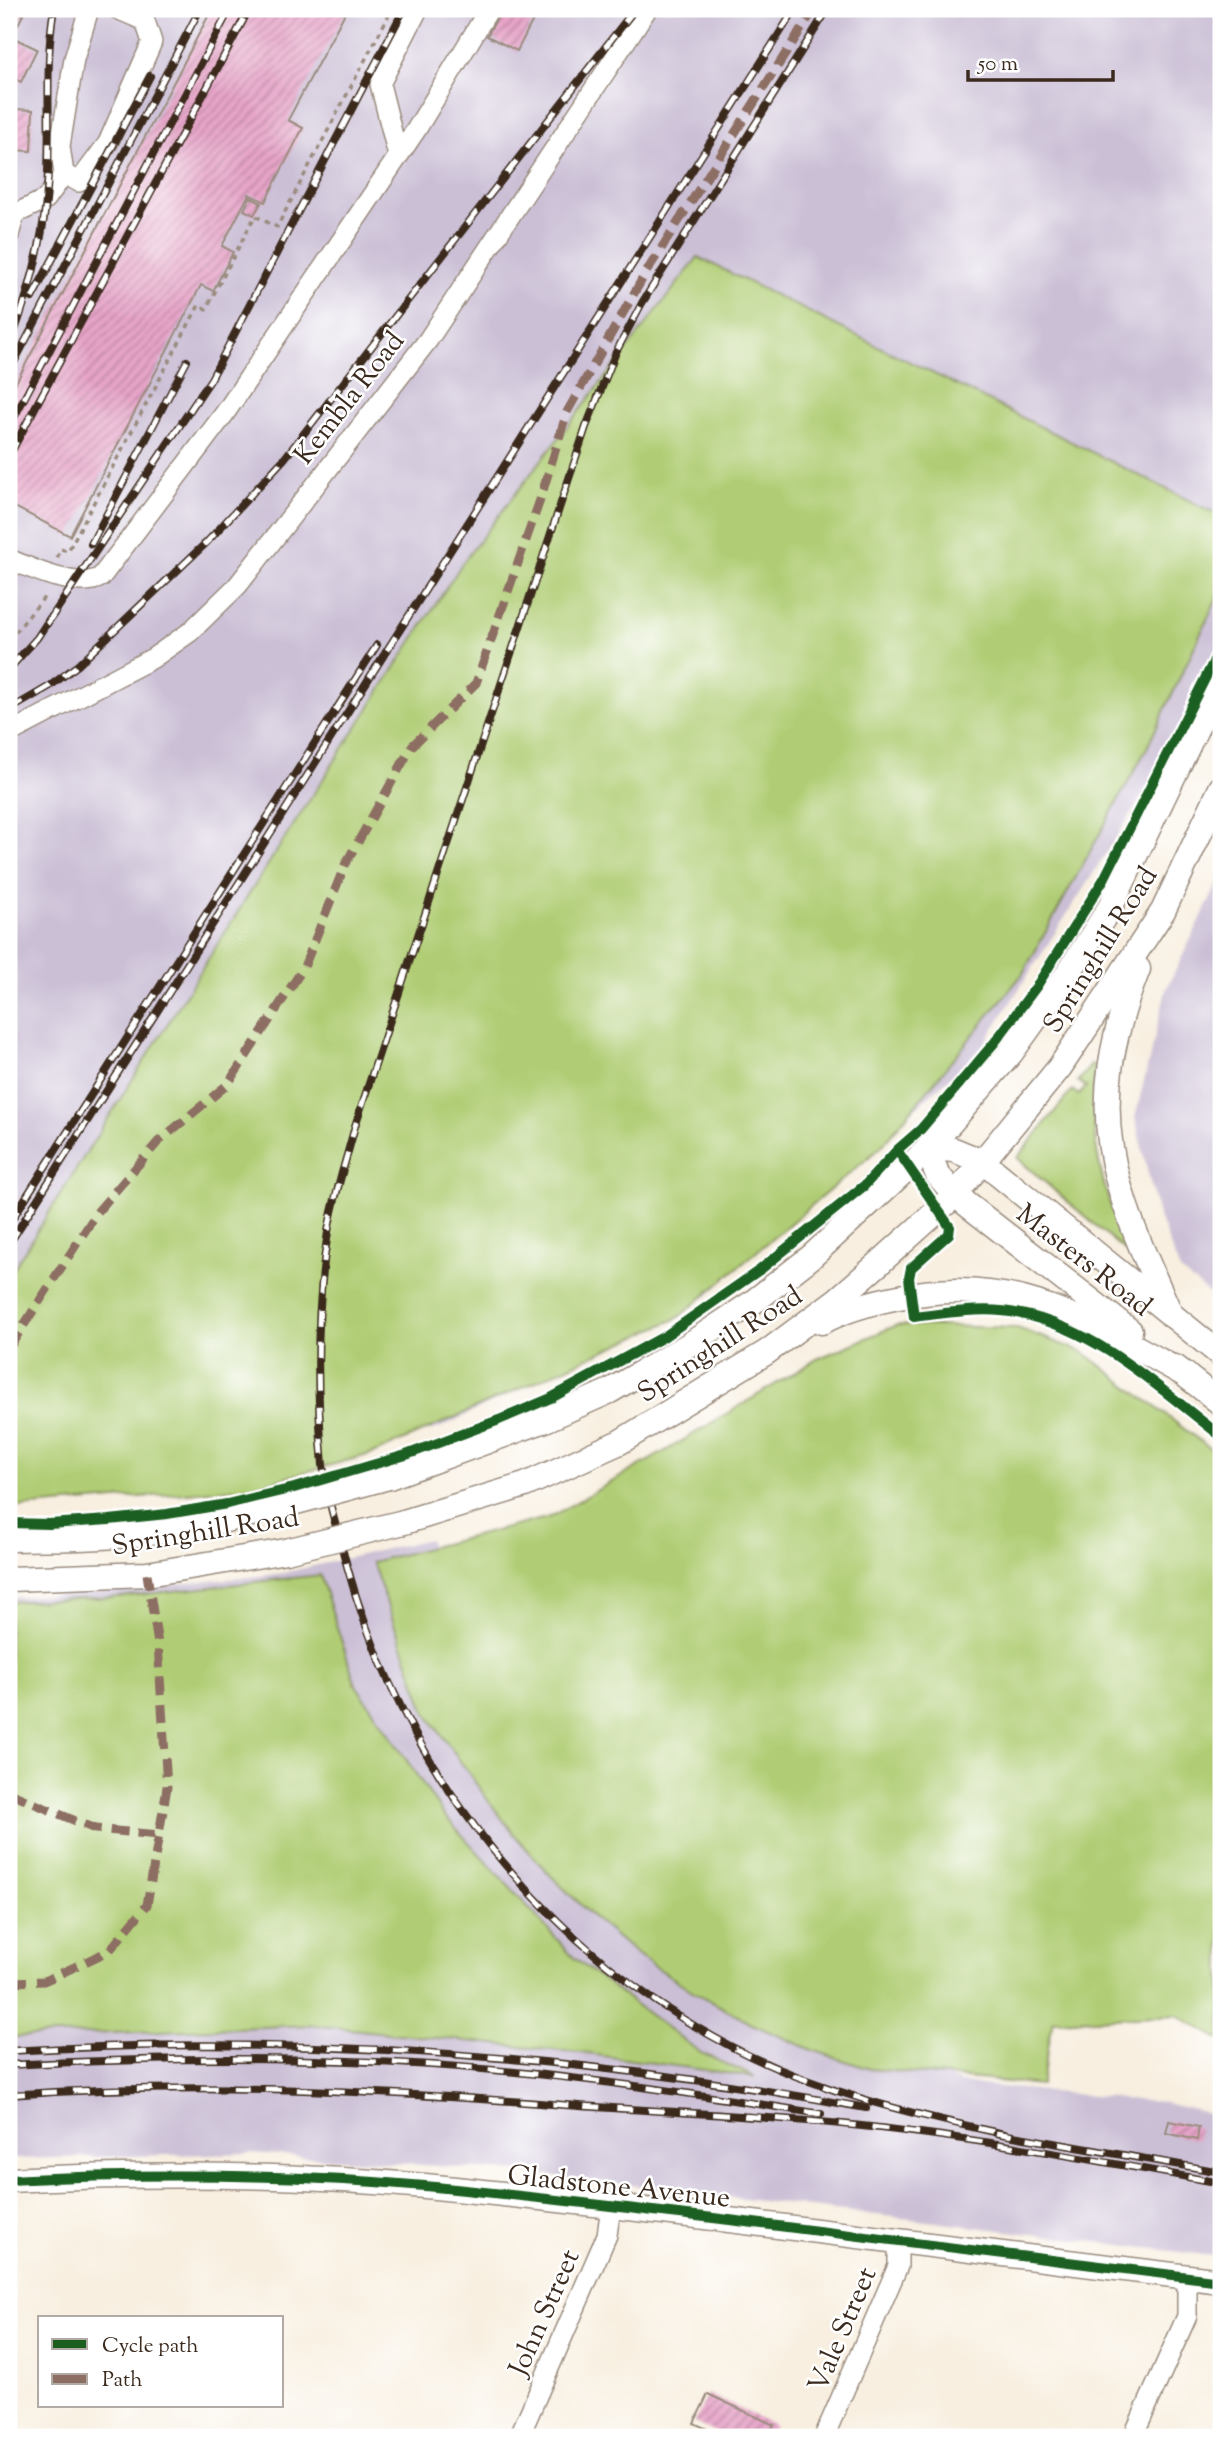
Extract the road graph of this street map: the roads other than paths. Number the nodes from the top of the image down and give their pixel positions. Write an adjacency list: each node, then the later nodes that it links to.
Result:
1 (89, 9): 7 (street)
2 (117, 9): 7 (street)
3 (418, 9): 6 (street)
4 (489, 9): 6 (street)
5 (647, 9): 11 (street, Kembla Road)
6 (398, 156): 9 (street)
7 (64, 173): 8 (street)
8 (9, 235)
9 (10, 562)
10 (1221, 677): 14 (main road, Springhill Road)
11 (9, 733)
12 (1221, 788): 13 (main road, Springhill Road)
13 (1163, 911): 15 (main road, Springhill Road); 17 (main road)
14 (928, 1149): 15 (main road, Masters Road); 16 (main road, Masters Road); 22 (main road, Springhill Road, bridge)
15 (984, 1162): 16 (main road, Springhill Road); 17 (main road, Masters Road)
16 (955, 1195): 18 (main road, Springhill Road); 20 (main road, Masters Road)
17 (1171, 1315): 19 (main road, Masters Road)
18 (767, 1352): 20 (main road); 23 (main road, Springhill Road, bridge)
19 (1221, 1355)
20 (1186, 1376): 21 (main road, Masters Road)
21 (1221, 1403)
22 (9, 1539)
23 (9, 1579)
24 (9, 2180): 25 (main road, Gladstone Avenue)
25 (611, 2206): 26 (main road, Gladstone Avenue); 29 (street, John Street)
26 (898, 2240): 27 (main road, Gladstone Avenue); 30 (street, Vale Street)
27 (1187, 2277): 28 (main road, Gladstone Avenue); 31 (street)
28 (1221, 2281)
29 (519, 2437)
30 (824, 2437)
31 (1133, 2437)

